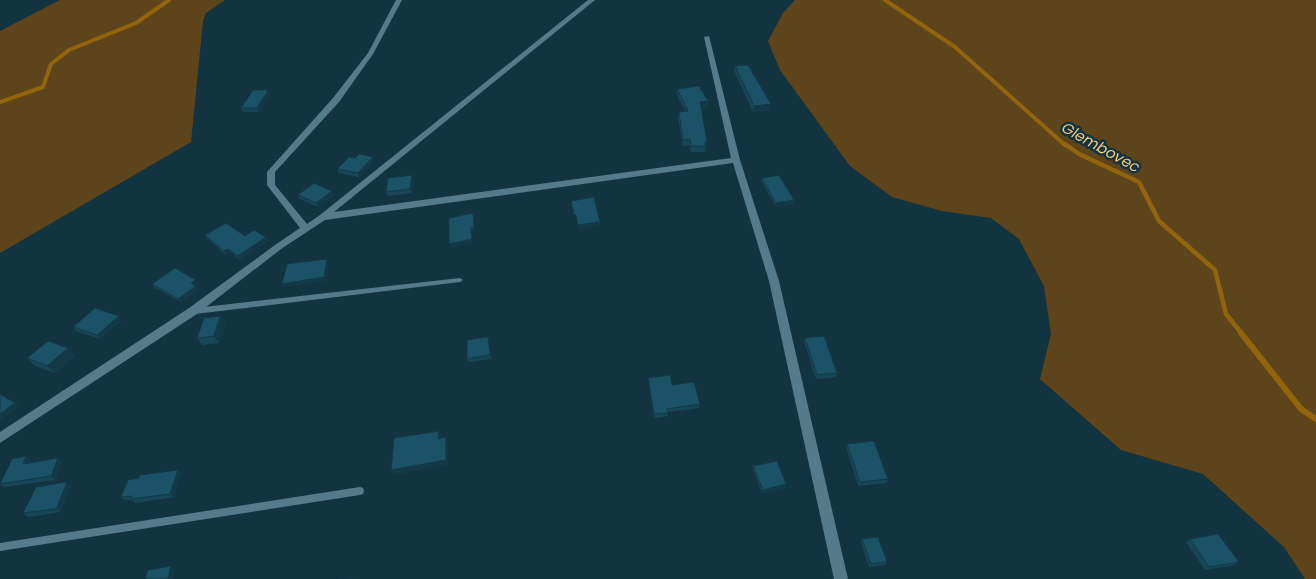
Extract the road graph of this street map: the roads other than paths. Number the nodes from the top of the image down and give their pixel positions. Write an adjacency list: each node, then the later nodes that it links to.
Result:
1 (399, 0): 6 (street)
2 (592, 0): 5 (street)
3 (707, 37): 4 (street)
4 (736, 160): 5 (street); 12 (street)
5 (323, 217): 6 (street)
6 (305, 228): 8 (street)
7 (460, 280): 8 (lane)
8 (193, 311): 9 (street)
9 (0, 438)
10 (360, 490): 11 (lane)
11 (0, 547)
12 (841, 579)

